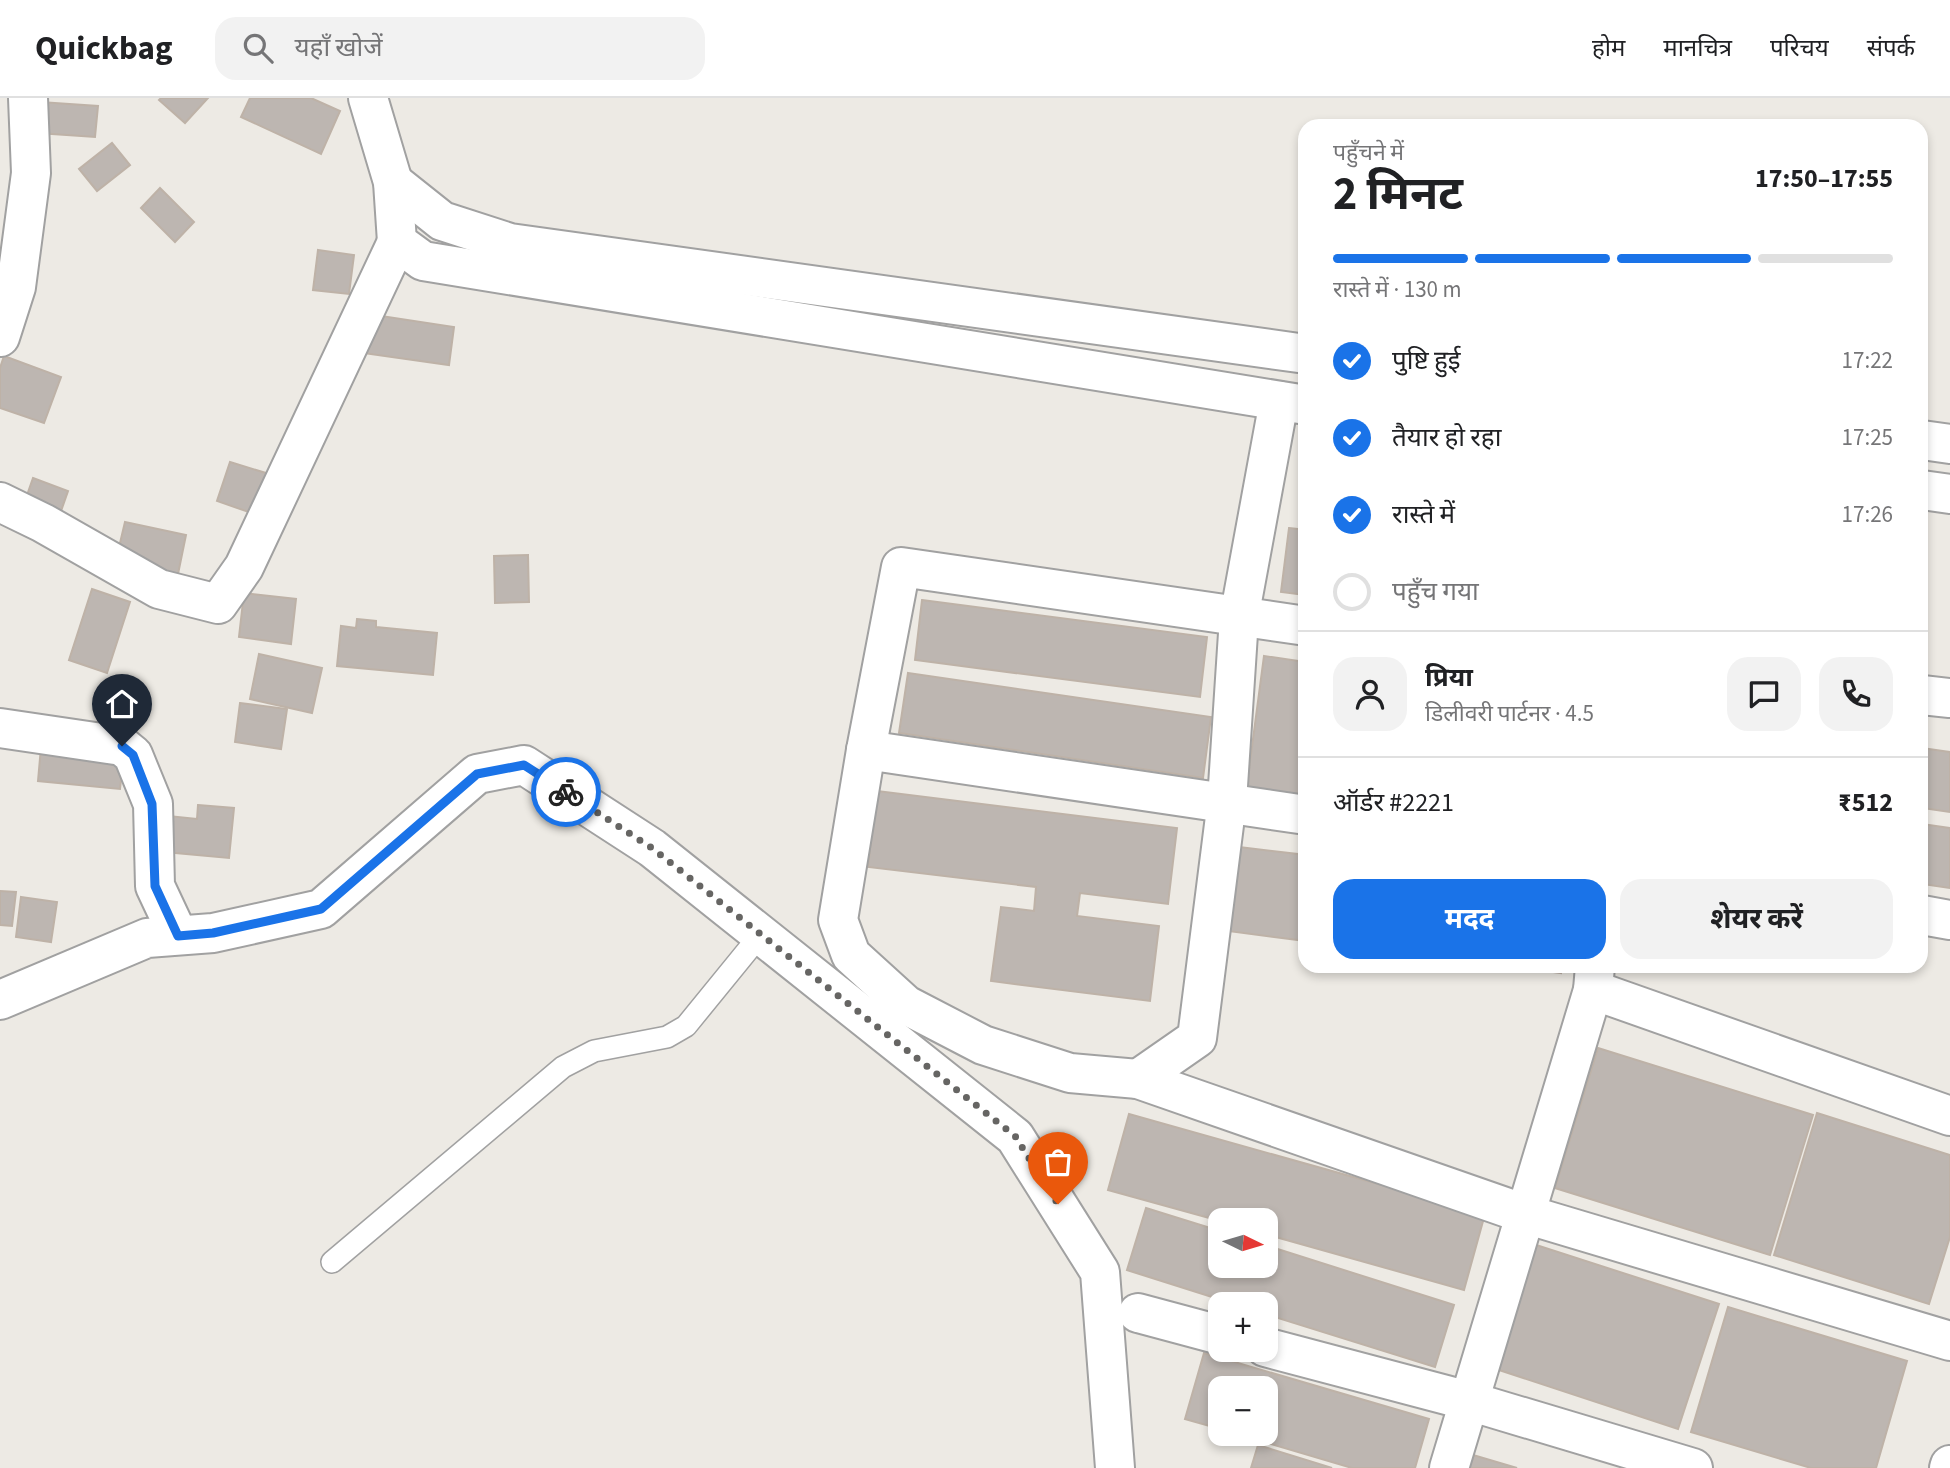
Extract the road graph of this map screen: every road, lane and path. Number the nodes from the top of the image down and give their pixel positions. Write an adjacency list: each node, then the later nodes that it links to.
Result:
1 (28, 98): 5 (street)
2 (368, 98): 3 (street)
3 (393, 182): 4 (street); 7 (street)
4 (397, 242): 8 (street); 13 (street)
5 (10, 248): 6 (street)
6 (0, 337)
7 (1298, 353)
8 (1292, 403): 14 (street)
9 (1928, 441): 10 (street)
10 (1950, 444)
11 (1928, 490): 12 (street)
12 (1950, 494)
13 (0, 502)
14 (1239, 618): 15 (street); 19 (street); 20 (street)
15 (1298, 625)
16 (1928, 696): 17 (street)
17 (1950, 698)
18 (0, 728): 25 (street)
19 (866, 750): 20 (street); 28 (street)
20 (1227, 802): 21 (street); 28 (street)
21 (1298, 813)
22 (1928, 916): 23 (street)
23 (1950, 920)
24 (761, 934): 25 (street); 31 (lane); 37 (street)
25 (178, 936): 27 (street)
26 (1594, 978): 29 (street); 30 (street)
27 (0, 1000)
28 (1138, 1079): 30 (street)
29 (1950, 1116)
30 (1525, 1214): 34 (street); 36 (street)
31 (332, 1262)
32 (1138, 1313): 33 (street)
33 (1208, 1332)
34 (1950, 1341)
35 (1278, 1350): 36 (street)
36 (1469, 1401): 38 (street); 39 (street)
37 (1115, 1468)
38 (1449, 1468)
39 (1693, 1468)

